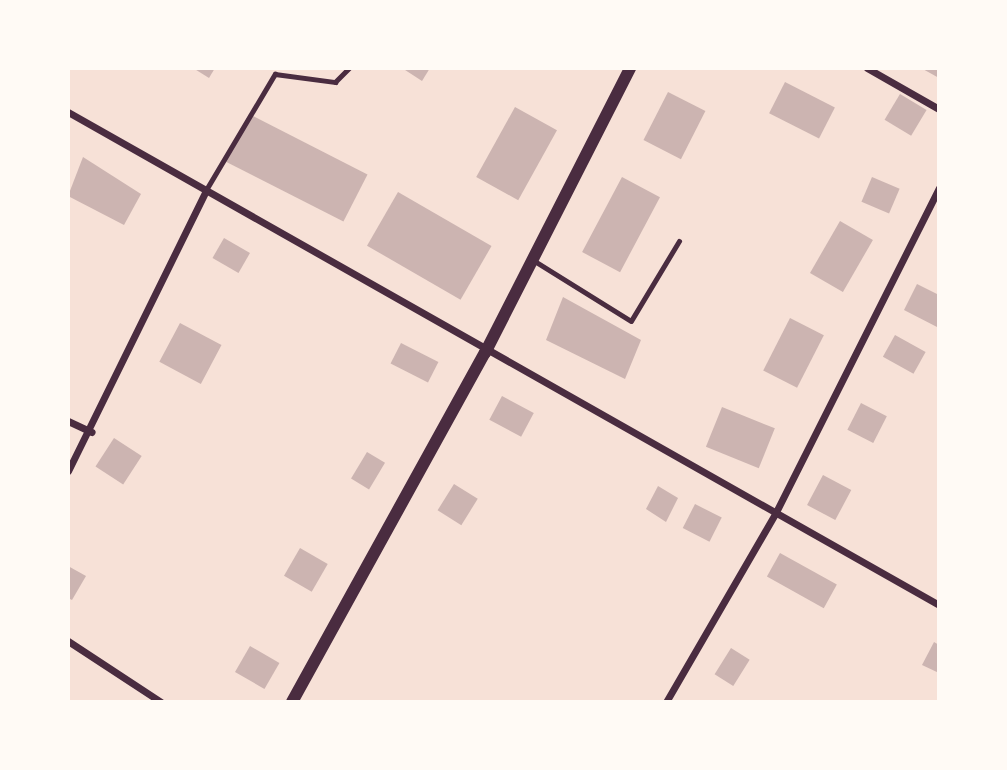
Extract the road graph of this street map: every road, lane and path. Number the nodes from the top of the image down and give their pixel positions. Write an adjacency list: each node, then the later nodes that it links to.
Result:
1 (349, 68): 7 (lane)
2 (630, 68): 9 (street)
3 (867, 68): 4 (street)
4 (939, 109)
5 (68, 112): 7 (street)
6 (939, 188): 14 (street)
7 (206, 190): 10 (street); 12 (street)
8 (679, 241): 9 (lane)
9 (533, 260): 10 (street)
10 (485, 353): 14 (street); 18 (street)
11 (68, 421): 12 (street)
12 (92, 432): 13 (street)
13 (68, 471)
14 (775, 514): 15 (street); 19 (street)
15 (939, 605)
16 (68, 641): 17 (street)
17 (161, 702)
18 (292, 702)
19 (666, 702)

